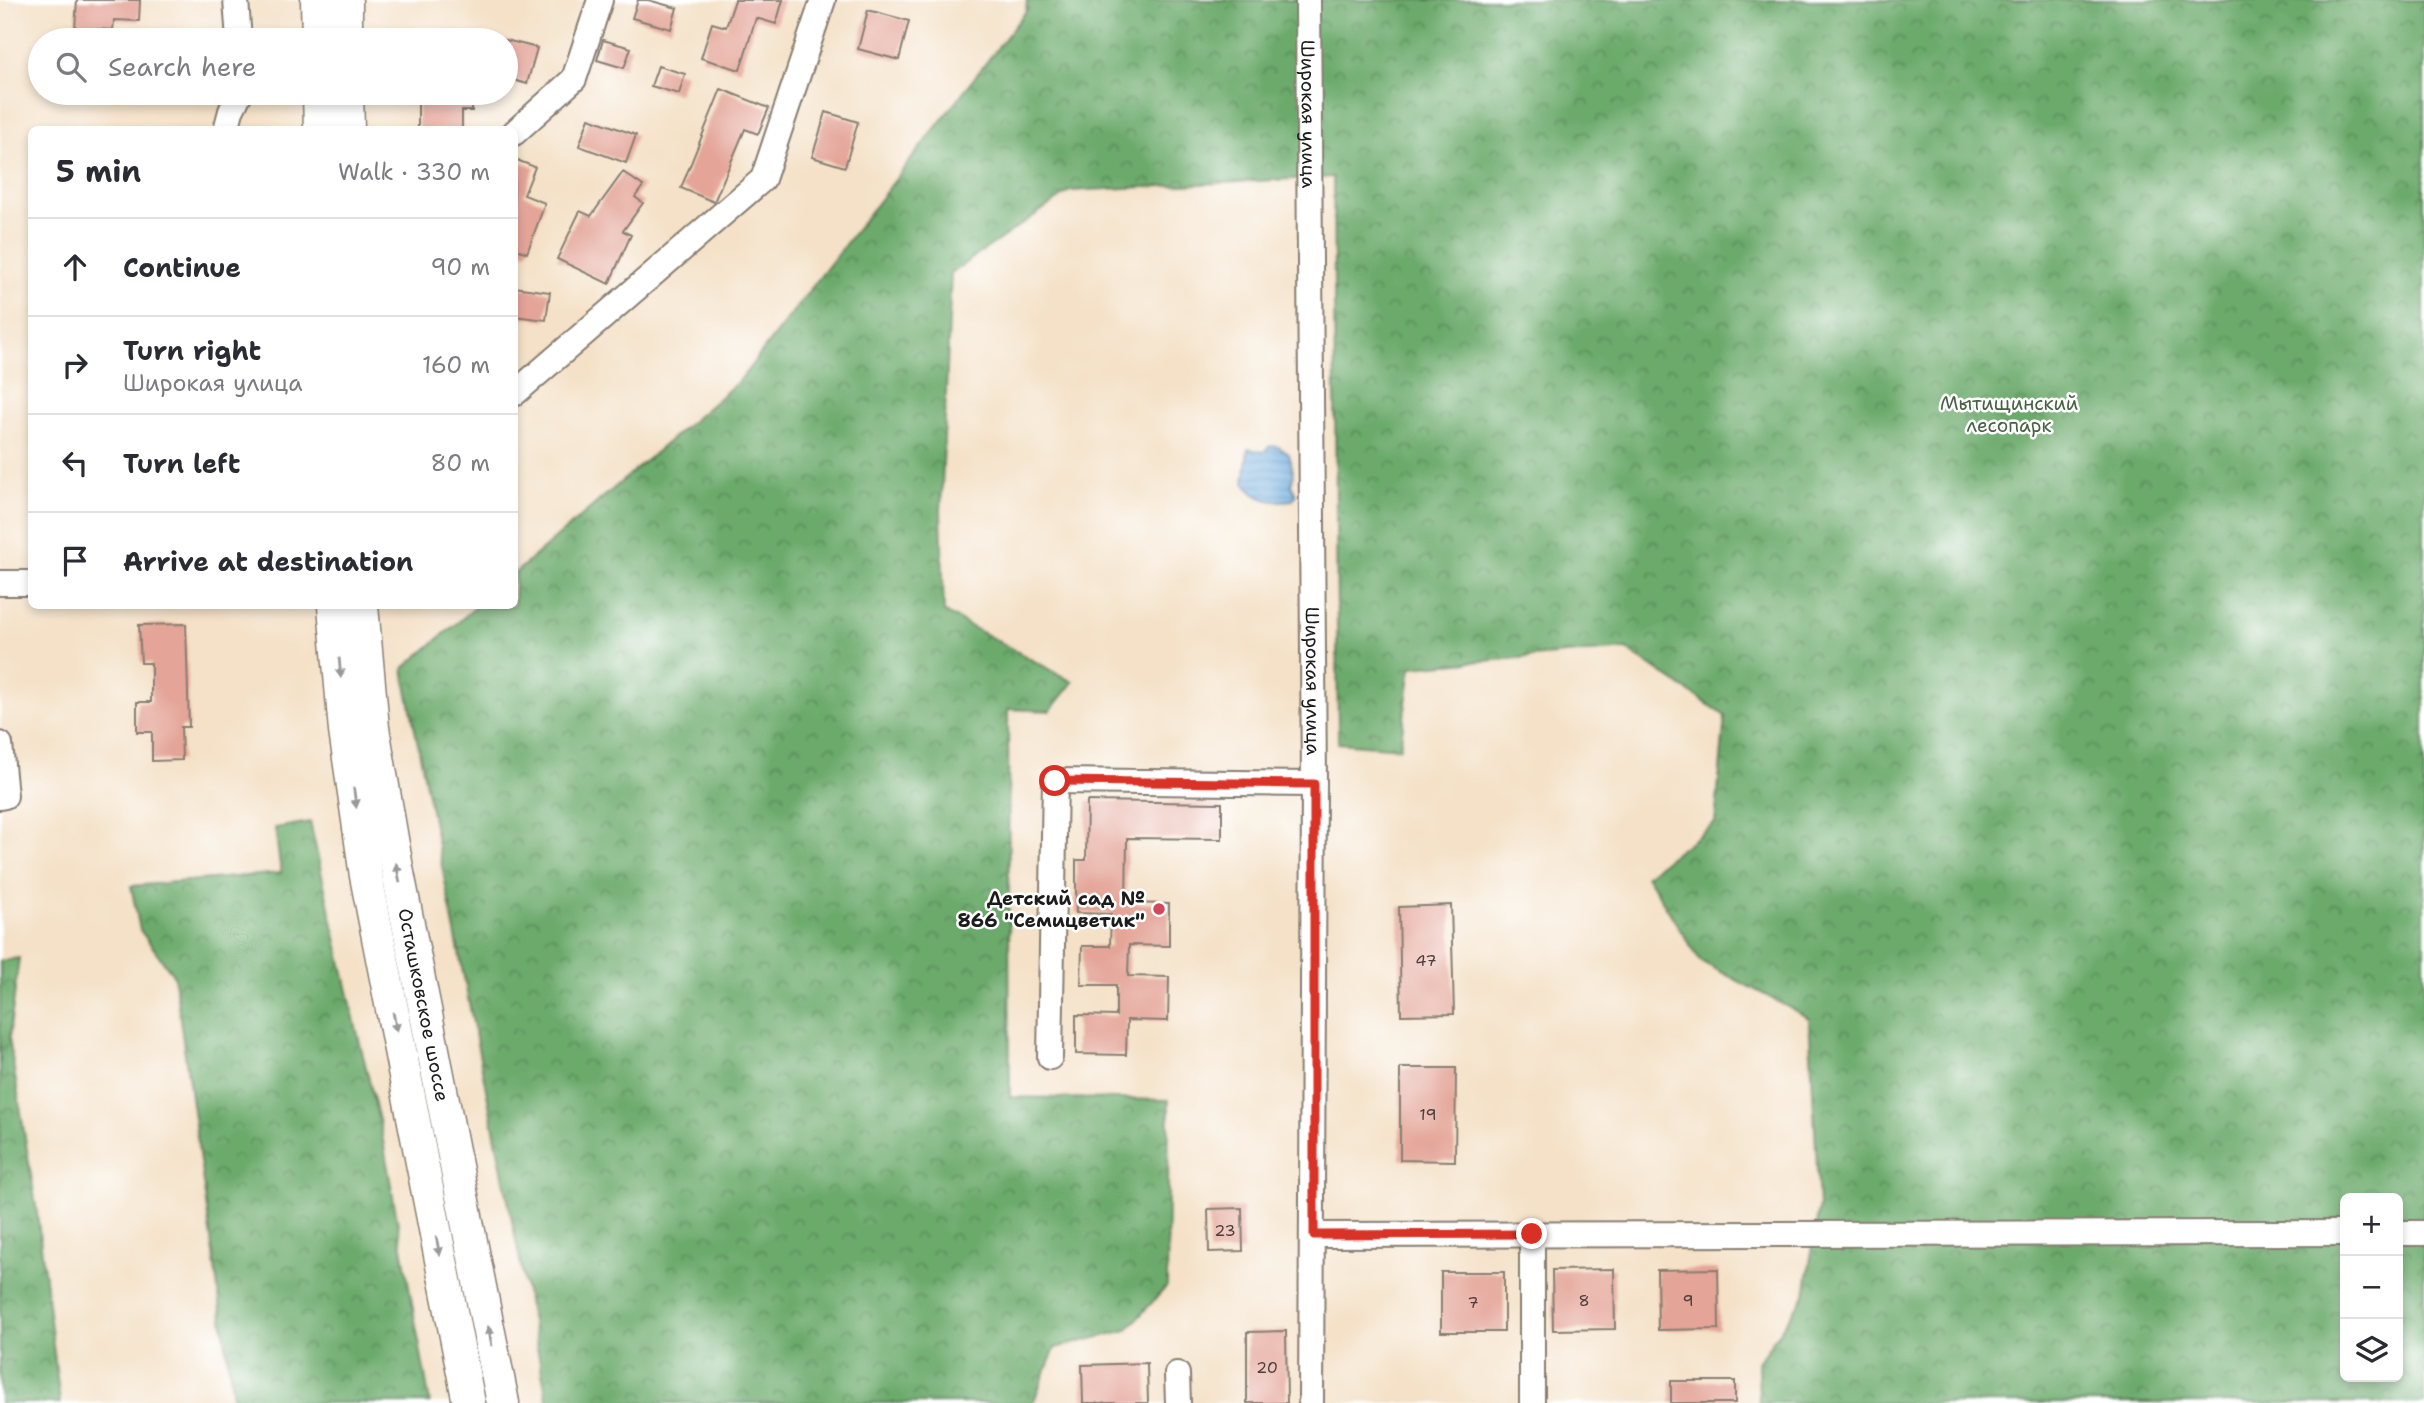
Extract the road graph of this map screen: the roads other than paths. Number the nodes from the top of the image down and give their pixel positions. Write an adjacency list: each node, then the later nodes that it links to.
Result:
1 (236, 0): 7 (street)
2 (317, 0): 8 (main road)
3 (346, 0): 9 (main road)
4 (600, 0): 16 (street)
5 (823, 0): 17 (street)
6 (1308, 0): 23 (street, Широкая улица)
7 (238, 28)
8 (318, 28)
9 (346, 28)
10 (233, 105): 13 (street)
11 (319, 105): 14 (main road)
12 (347, 105): 15 (main road)
13 (227, 126)
14 (320, 126)
15 (348, 126)
16 (518, 129)
17 (518, 391)
18 (0, 583): 19 (street)
19 (28, 583)
20 (334, 609): 32 (main road, Осташковское шоссе, one-way to 32)
21 (362, 609): 33 (main road, Осташковское шоссе, one-way to 21)
22 (0, 744): 24 (street)
23 (1314, 784): 25 (street); 30 (street, Широкая улица)
24 (3, 796)
25 (1050, 1057)
26 (2340, 1233): 29 (street)
27 (2403, 1233): 28 (street)
28 (2424, 1233)
29 (1532, 1234): 30 (street); 36 (street)
30 (1314, 1235): 35 (street, Широкая улица)
31 (1177, 1374): 34 (street)
32 (469, 1403)
33 (503, 1403)
34 (1178, 1403)
35 (1311, 1403)
36 (1531, 1403)

